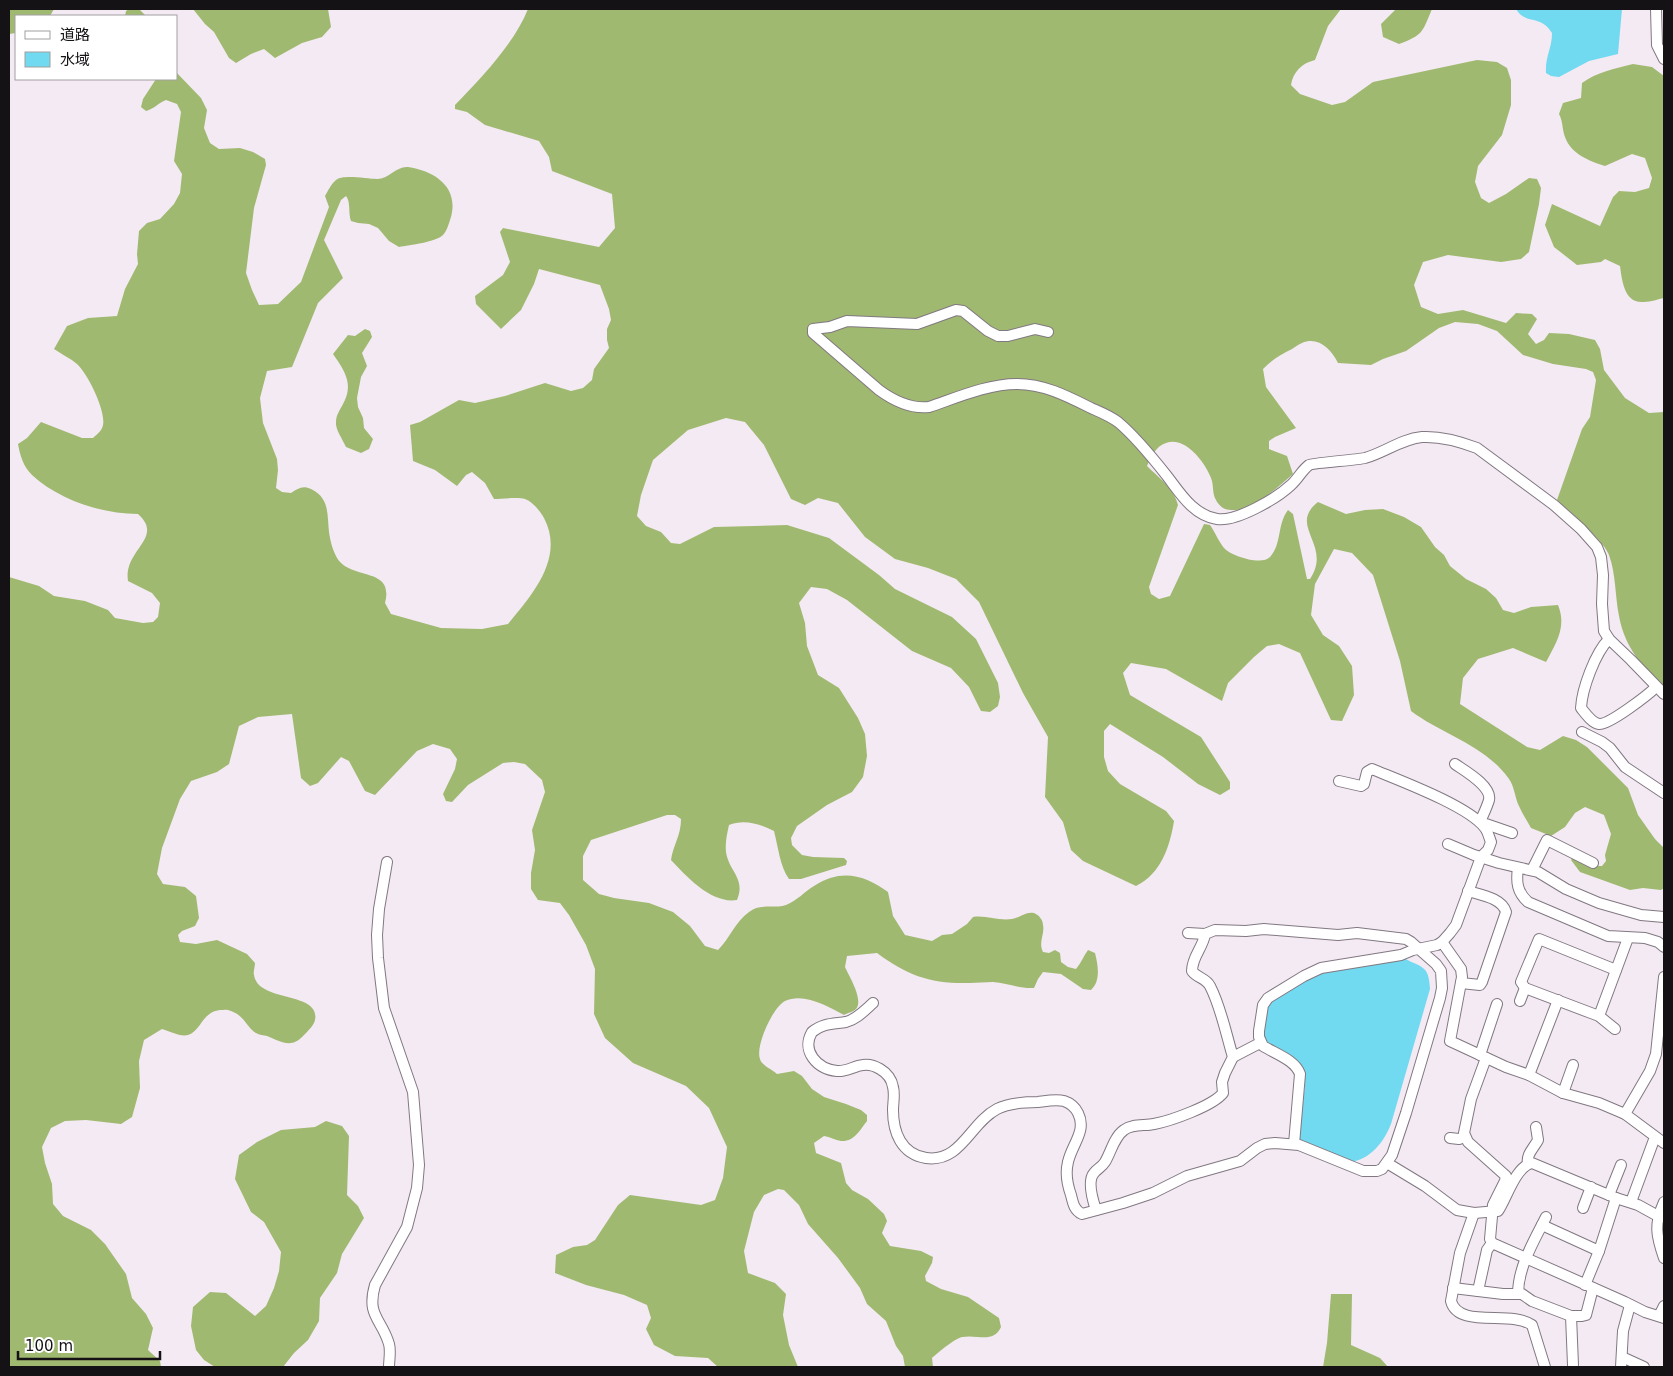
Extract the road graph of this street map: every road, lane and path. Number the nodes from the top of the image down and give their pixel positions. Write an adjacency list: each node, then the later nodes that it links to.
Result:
1 (1656, 9): 2 (street)
2 (1664, 59)
3 (1048, 332): 4 (street)
4 (1609, 639): 5 (street); 7 (street)
5 (1656, 687): 6 (street); 7 (street)
6 (1664, 694)
7 (1588, 716): 10 (street)
8 (1455, 764): 11 (street)
9 (1339, 781): 11 (street)
10 (1664, 793)
11 (1480, 822): 12 (street); 14 (street)
12 (1512, 833)
13 (1448, 844): 14 (street)
14 (1481, 858): 17 (street); 19 (street)
15 (387, 862): 76 (street)
16 (1593, 863): 18 (street)
17 (1518, 868): 18 (street); 23 (street)
18 (1532, 870): 20 (street)
19 (1468, 891): 24 (street); 29 (street)
20 (1664, 917)
21 (1188, 933): 22 (street)
22 (1205, 934): 26 (street); 38 (street)
23 (1628, 938): 25 (street); 27 (street)
24 (1442, 942): 26 (street); 29 (street)
25 (1664, 947)
26 (1419, 948): 37 (street); 50 (street)
27 (1616, 970): 30 (street); 35 (street)
28 (1664, 977): 43 (street)
29 (1461, 983): 39 (street)
30 (1525, 988): 31 (street); 32 (street)
31 (1558, 1000): 35 (street); 41 (street)
32 (1520, 1001)
33 (873, 1003): 58 (street)
34 (1497, 1004): 39 (street)
35 (1599, 1016): 36 (street)
36 (1615, 1029)
37 (1260, 1043): 38 (street); 49 (street)
38 (1233, 1057): 58 (street)
39 (1483, 1057): 41 (street); 45 (street)
40 (1572, 1065): 42 (street)
41 (1529, 1075): 42 (street)
42 (1563, 1093): 43 (street)
43 (1625, 1114): 46 (street)
44 (1536, 1127): 51 (street)
45 (1465, 1137): 47 (street); 59 (street)
46 (1655, 1137): 48 (street); 55 (street)
47 (1450, 1138)
48 (1664, 1143)
49 (1294, 1144): 50 (street); 58 (street)
50 (1387, 1163): 60 (street)
51 (1528, 1164): 53 (street); 59 (street)
52 (1621, 1165): 54 (street)
53 (1591, 1187): 54 (street); 57 (street)
54 (1612, 1197): 55 (street); 63 (street)
55 (1631, 1202): 61 (street)
56 (1664, 1202): 61 (street)
57 (1583, 1208)
58 (1096, 1210)
59 (1492, 1212): 60 (street); 62 (street)
60 (1474, 1213): 67 (street)
61 (1660, 1222): 64 (street)
62 (1492, 1243): 65 (street); 68 (street)
63 (1600, 1250): 65 (street); 66 (street)
64 (1664, 1258)
65 (1526, 1259): 66 (street); 69 (street)
66 (1589, 1287): 70 (street); 72 (street)
67 (1454, 1288): 68 (street); 77 (street)
68 (1478, 1291): 69 (street)
69 (1518, 1294): 72 (street)
70 (1630, 1305): 73 (street); 74 (street)
71 (1664, 1306): 73 (street)
72 (1570, 1316): 75 (street)
73 (1662, 1317)
74 (1621, 1362): 78 (street)
75 (1573, 1365)
76 (389, 1367)
77 (1545, 1367)
78 (1644, 1367)

